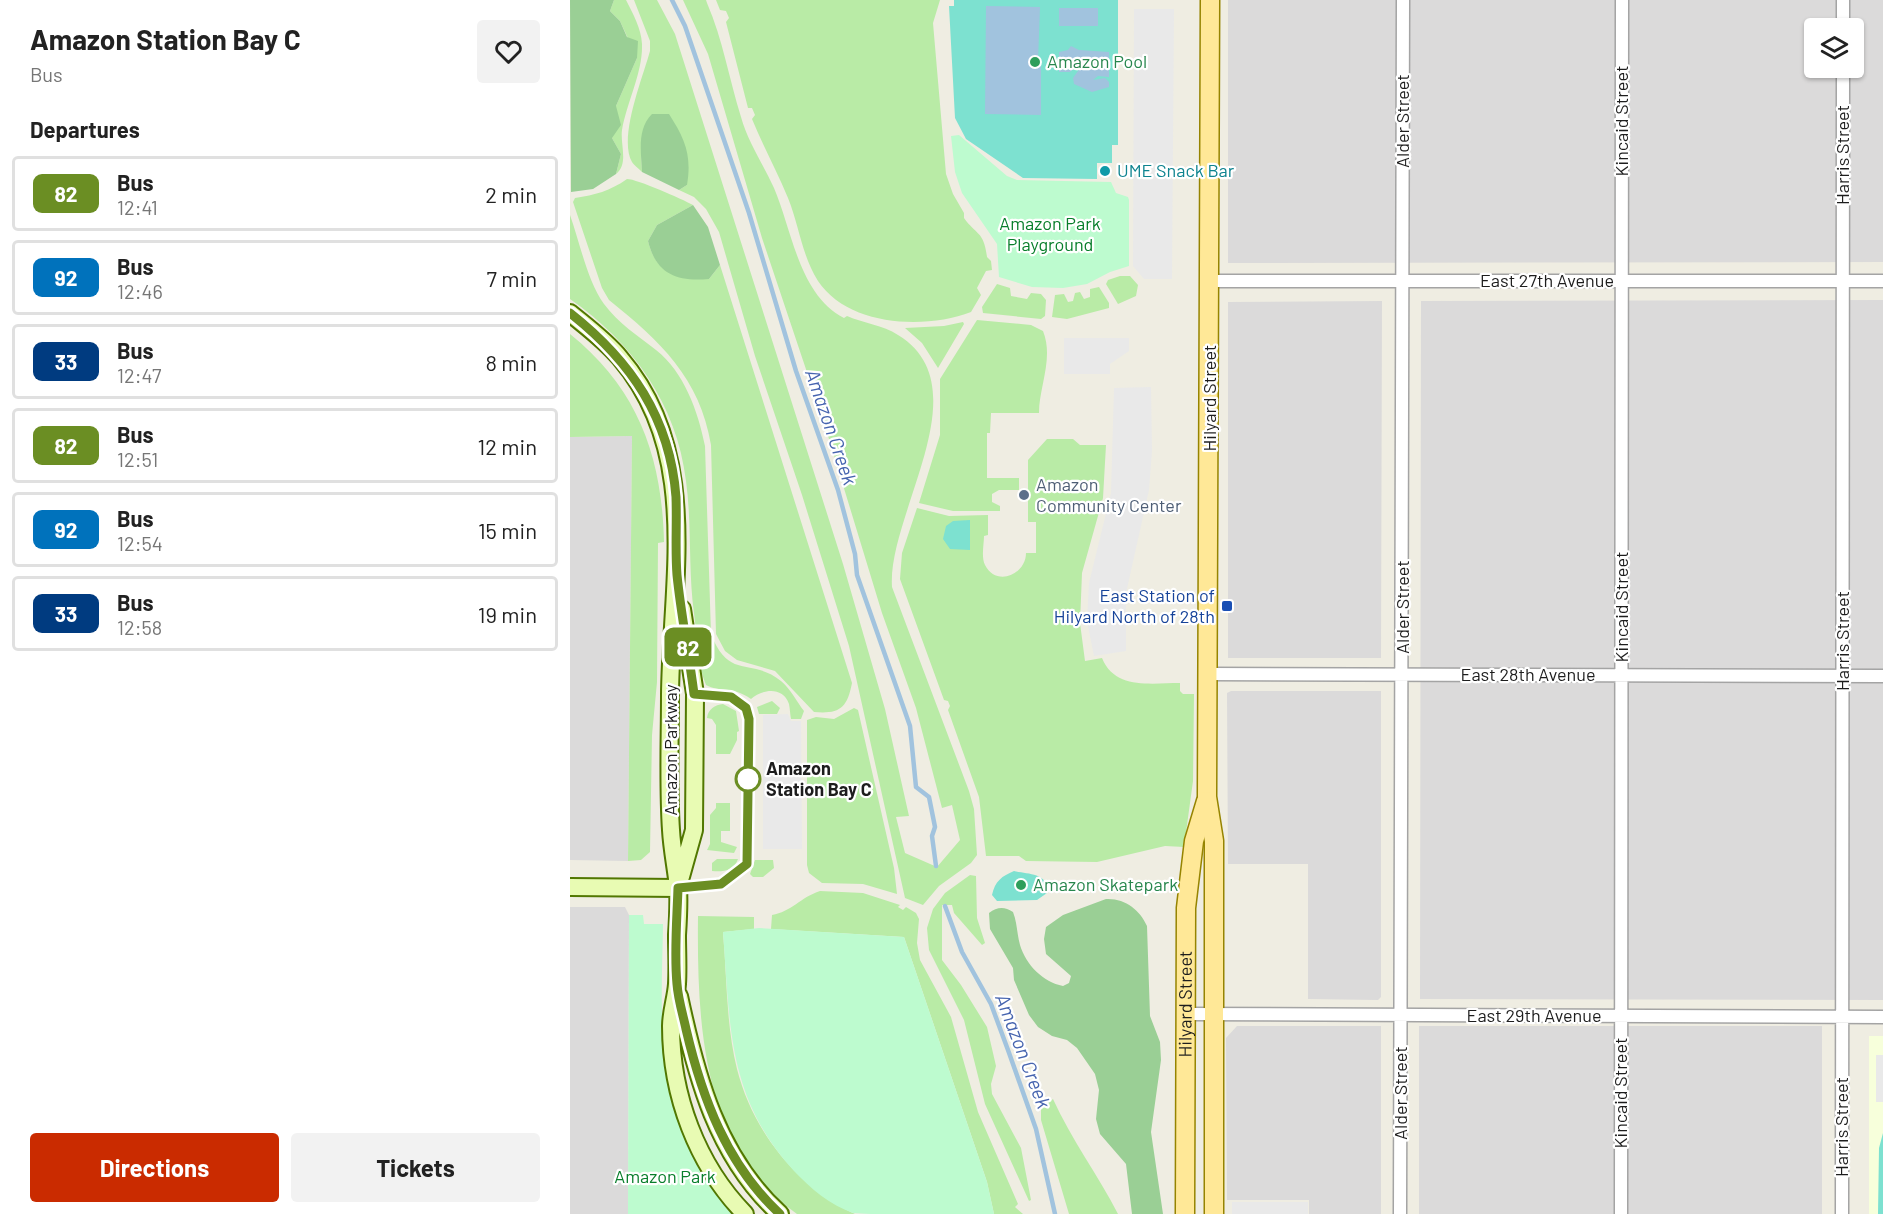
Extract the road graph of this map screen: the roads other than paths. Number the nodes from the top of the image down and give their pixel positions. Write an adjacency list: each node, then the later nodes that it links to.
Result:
1 (1210, 0): 7 (main road, Hilyard Street)
2 (1402, 0): 8 (street, Alder Street)
3 (1622, 0): 9 (street, Kincaid Street)
4 (1843, 0): 5 (street)
5 (1843, 18)
6 (1843, 78): 10 (street, Harris Street)
7 (1210, 281): 8 (street, East 27th Avenue); 14 (main road, Hilyard Street)
8 (1403, 281): 9 (street, East 27th Avenue); 15 (street, Alder Street)
9 (1622, 281): 10 (street, East 27th Avenue); 16 (street, Kincaid Street)
10 (1843, 281): 11 (street, East 27th Avenue); 17 (street, Harris Street)
11 (1883, 281)
12 (570, 313): 13 (main road, Amazon Parkway)
13 (677, 575): 21 (main road, Amazon Parkway); 21 (main road, Amazon Parkway)
14 (1209, 674): 15 (street, East 28th Avenue); 19 (main road, Hilyard Street)
15 (1403, 675): 16 (street, East 28th Avenue); 25 (street, Alder Street)
16 (1622, 675): 17 (street, East 28th Avenue); 26 (street, Kincaid Street)
17 (1843, 676): 18 (street, East 28th Avenue); 27 (street, Harris Street)
18 (1883, 676)
19 (1207, 797): 23 (main road, Hilyard Street); 24 (main road, Hilyard Street)
20 (570, 887): 21 (main road)
21 (678, 888): 22 (main road, Amazon Parkway)
22 (677, 984): 29 (main road, Amazon Parkway); 30 (main road, Amazon Parkway)
23 (1186, 1014): 24 (street, East 29th Avenue); 31 (main road, Hilyard Street)
24 (1214, 1014): 25 (street, East 29th Avenue); 32 (main road, Hilyard Street)
25 (1402, 1015): 26 (street, East 29th Avenue); 33 (street, Alder Street)
26 (1621, 1016): 27 (street, East 29th Avenue); 34 (street, Kincaid Street)
27 (1842, 1017): 28 (street, East 29th Avenue); 35 (street, Harris Street)
28 (1883, 1017)
29 (745, 1214)
30 (780, 1214)
31 (1185, 1214)
32 (1214, 1214)
33 (1400, 1214)
34 (1621, 1214)
35 (1842, 1214)

